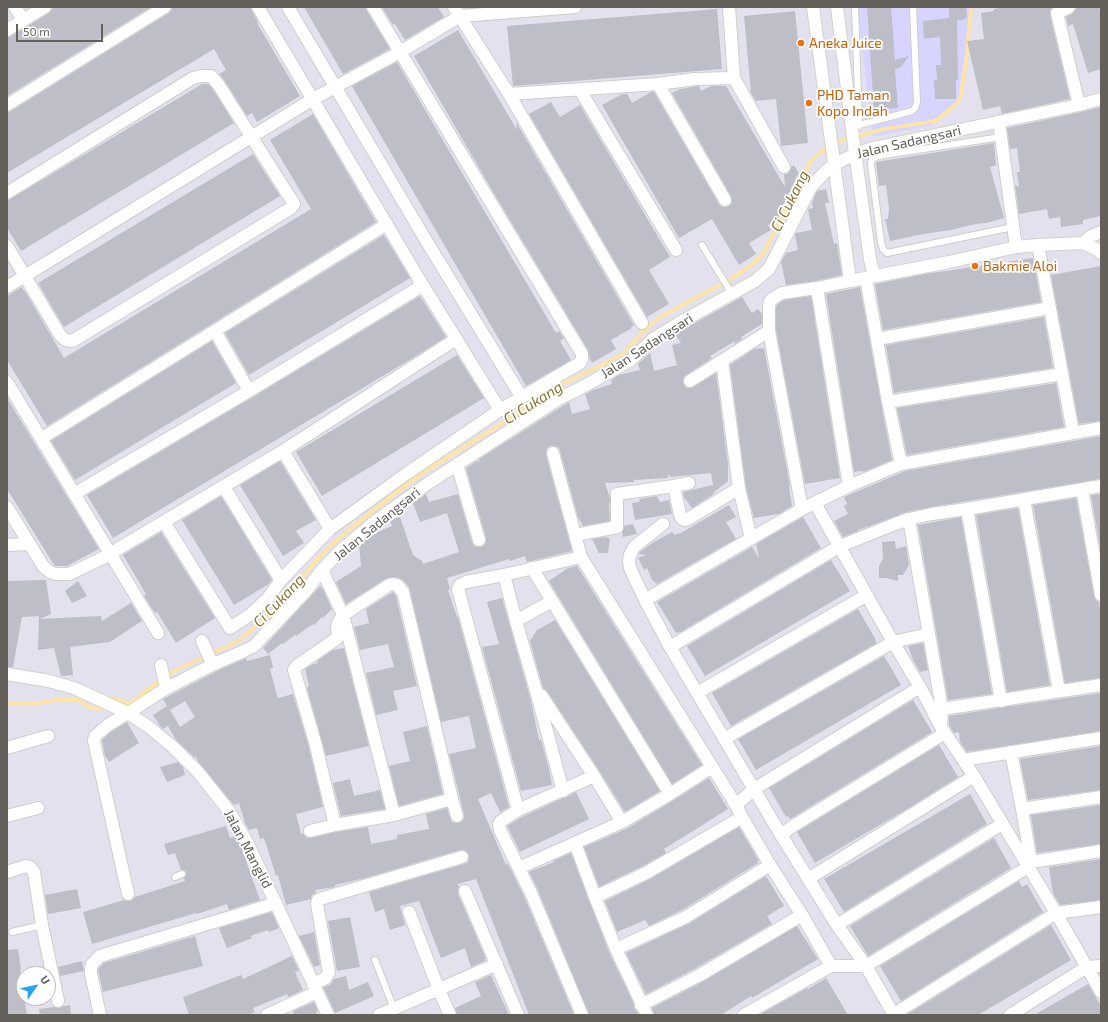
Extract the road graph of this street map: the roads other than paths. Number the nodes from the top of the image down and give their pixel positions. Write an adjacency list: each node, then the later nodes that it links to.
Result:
1 (15, 7): 15 (street)
2 (45, 7): 15 (street)
3 (165, 7): 25 (street)
4 (258, 7): 23 (street)
5 (288, 7): 20 (street)
6 (373, 7): 17 (street)
7 (575, 7): 14 (street)
8 (729, 7): 18 (street)
9 (813, 7): 32 (street)
10 (837, 7): 28 (street)
11 (855, 7): 28 (lane)
12 (913, 7): 28 (lane)
13 (1069, 7): 26 (street)
14 (457, 12): 17 (street); 22 (street)
15 (23, 20): 16 (street)
16 (7, 30)
17 (400, 52): 20 (street); 64 (street)
18 (734, 78): 19 (street); 33 (street)
19 (658, 84): 21 (street); 35 (street)
20 (335, 86): 23 (street); 64 (street)
21 (580, 90): 22 (street); 44 (street)
22 (509, 94): 54 (street)
23 (313, 99): 29 (street); 36 (street)
24 (1101, 99): 26 (street, Jalan Sadangsari)
25 (7, 105)
26 (1079, 105): 27 (street, Jalan Sadangsari)
27 (999, 122): 30 (street); 31 (street, Jalan Sadangsari)
28 (855, 126): 31 (street)
29 (252, 137): 34 (street); 46 (street); 46 (street)
30 (1001, 137): 37 (street); 37 (lane)
31 (854, 149): 32 (street, Jalan Sadangsari); 47 (street)
32 (834, 160): 49 (street); 52 (street, Jalan Sadangsari)
33 (784, 167)
34 (7, 193)
35 (725, 200)
36 (387, 224): 48 (street); 55 (street)
37 (1013, 227): 43 (street)
38 (1101, 232): 39 (street)
39 (1083, 243): 41 (street); 45 (street)
40 (702, 245): 52 (lane)
41 (1038, 245): 43 (street); 53 (street)
42 (7, 246): 46 (street)
43 (1016, 247): 47 (street)
44 (676, 250)
45 (1101, 253)
46 (25, 275): 50 (street)
47 (870, 277): 49 (street); 57 (street)
48 (420, 279): 58 (street); 63 (street)
49 (850, 281): 51 (street)
50 (7, 287)
51 (817, 288): 56 (street); 77 (street)
52 (729, 290): 72 (street, Jalan Sadangsari)
53 (1050, 308): 57 (street); 60 (street)
54 (642, 323)
55 (215, 331): 63 (street); 69 (street)
56 (769, 331): 59 (street); 85 (street)
57 (876, 338): 65 (street)
58 (456, 339): 66 (street); 70 (street)
59 (722, 361): 61 (street); 79 (street)
60 (1062, 374): 65 (street); 68 (street)
61 (690, 381)
62 (7, 382): 69 (street)
63 (249, 391): 81 (street)
64 (521, 396): 66 (street)
65 (888, 402): 73 (street)
66 (500, 410): 90 (street)
67 (1101, 428): 68 (street)
68 (1073, 432): 73 (street)
69 (42, 438): 81 (street)
70 (283, 451): 75 (street); 90 (street)
71 (553, 453): 91 (street)
72 (457, 464): 93 (street); 100 (street, Jalan Sadangsari)
73 (901, 464): 77 (street)
74 (689, 482): 76 (street)
75 (224, 486): 88 (street); 102 (street)
76 (674, 486): 79 (street); 91 (street)
77 (849, 486): 83 (street)
78 (1101, 486): 80 (street)
79 (739, 488): 92 (street)
80 (1082, 490): 82 (street); 104 (street)
81 (74, 494): 97 (street)
82 (1024, 500): 86 (street); 117 (street)
83 (815, 503): 85 (street); 96 (street)
84 (7, 507): 94 (street)
85 (802, 509): 92 (street)
86 (967, 509): 87 (street); 119 (street)
87 (909, 519): 96 (street); 110 (street)
88 (164, 522): 97 (street); 102 (street)
89 (662, 524): 105 (street)
90 (330, 528): 102 (street)
91 (575, 535): 98 (street)
92 (751, 539): 105 (street)
93 (479, 540)
94 (29, 544): 95 (street); 97 (street)
95 (7, 545)
96 (840, 546): 103 (street); 112 (street)
97 (111, 554): 109 (street)
98 (581, 557): 99 (street); 129 (street)
99 (532, 568): 101 (street); 106 (street)
100 (322, 570): 107 (street); 121 (street, Jalan Sadangsari)
101 (504, 575): 108 (street); 140 (street)
102 (280, 580)
103 (867, 595): 111 (street); 118 (street)
104 (1101, 595)
105 (645, 600): 112 (street)
106 (552, 601): 108 (street); 134 (street)
107 (343, 615): 136 (street); 141 (street); 147 (street)
108 (516, 621): 115 (street)
109 (158, 633)
110 (929, 634): 111 (street); 120 (street)
111 (893, 642): 116 (street); 125 (street)
112 (670, 647): 118 (street)
113 (7, 674): 121 (street, Jalan Manglid)
114 (1101, 685): 117 (street)
115 (535, 687): 130 (street); 133 (street)
116 (920, 687): 122 (street); 132 (street)
117 (1059, 691): 119 (street)
118 (697, 693): 125 (street)
119 (1001, 701): 120 (street)
120 (942, 709): 122 (street)
121 (128, 713): 161 (street, Jalan Sadangsari); 163 (street, Jalan Manglid)
122 (943, 730): 128 (street); 149 (street)
123 (48, 736): 126 (street)
124 (1101, 738): 127 (street)
125 (724, 739): 132 (street)
126 (7, 748)
127 (1012, 752): 128 (street); 139 (street)
128 (963, 760): 131 (street)
129 (712, 767): 134 (street); 137 (street)
130 (594, 776): 133 (street); 145 (street)
131 (974, 776): 146 (street); 159 (street)
132 (754, 789): 137 (street); 149 (street)
133 (563, 791): 140 (street)
134 (670, 794): 145 (street)
135 (1101, 797): 139 (street)
136 (452, 799): 141 (street); 143 (street)
137 (736, 805): 144 (street)
138 (38, 808): 142 (street)
139 (1022, 809): 154 (street)
140 (518, 810): 155 (street)
141 (394, 815): 147 (street)
142 (7, 816)
143 (457, 816)
144 (742, 817): 153 (street); 162 (street)
145 (622, 822): 150 (street)
146 (1002, 824): 154 (street); 169 (street)
147 (335, 825): 148 (street)
148 (310, 831)
149 (781, 835): 159 (street)
150 (575, 843): 155 (street); 162 (street)
151 (1101, 851): 154 (street)
152 (462, 858): 178 (street)
153 (770, 865): 167 (street); 171 (street)
154 (1029, 865): 166 (street); 175 (street)
155 (519, 868): 191 (street)
156 (7, 872): 168 (street)
157 (182, 874): 158 (lane)
158 (175, 877)
159 (808, 879): 169 (street)
160 (464, 891): 173 (street)
161 (128, 894)
162 (595, 897): 171 (street)
163 (276, 903): 178 (street, Jalan Manglid); 185 (street)
164 (1101, 907): 166 (street)
165 (409, 912): 179 (street)
166 (1056, 913): 177 (street); 192 (street)
167 (802, 915): 174 (street); 183 (street)
168 (42, 925): 170 (lane); 181 (street)
169 (837, 925): 175 (street)
170 (12, 932)
171 (616, 949): 183 (street)
172 (375, 960): 182 (lane)
173 (497, 964): 179 (street); 190 (street)
174 (831, 966): 175 (street); 184 (street)
175 (866, 966): 192 (street)
176 (1101, 966): 177 (street)
177 (1087, 967): 180 (street); 193 (street)
178 (315, 988): 186 (street); 187 (street, Jalan Manglid)
179 (439, 990): 182 (street); 189 (street)
180 (1101, 992)
181 (58, 1001)
182 (394, 1009): 188 (street)
183 (644, 1010)
184 (749, 1014)
185 (100, 1015)
186 (267, 1015)
187 (328, 1015)
188 (379, 1015)
189 (450, 1015)
190 (518, 1015)
191 (582, 1015)
192 (894, 1015)
193 (1010, 1015)

